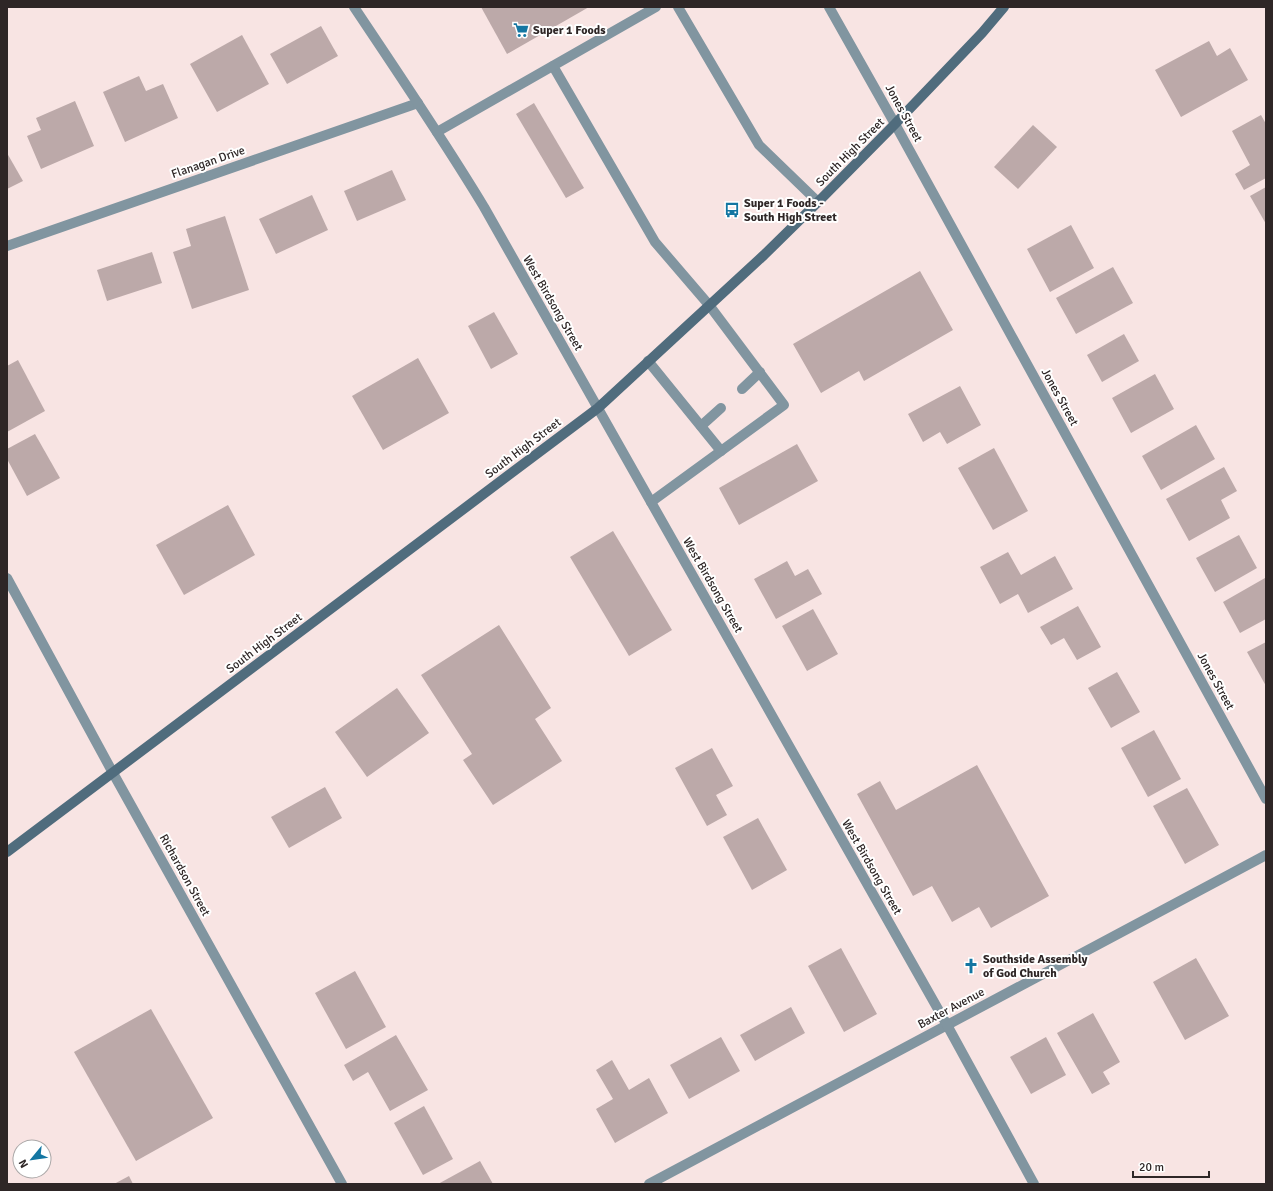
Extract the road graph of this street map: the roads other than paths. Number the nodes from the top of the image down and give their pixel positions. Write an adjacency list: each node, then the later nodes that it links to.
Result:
1 (354, 7): 7 (street, West Birdsong Street)
2 (656, 7): 6 (street)
3 (678, 7): 10 (street)
4 (830, 7): 8 (street, Jones Street)
5 (1004, 7): 8 (main road, South High Street)
6 (554, 66): 9 (street); 12 (street)
7 (418, 103): 9 (street, West Birdsong Street); 11 (street, Flanagan Drive)
8 (896, 124): 10 (main road, South High Street); 23 (street, Jones Street)
9 (437, 132): 16 (street, West Birdsong Street)
10 (818, 202): 12 (main road, South High Street)
11 (7, 246)
12 (709, 305): 13 (main road, South High Street); 14 (street)
13 (648, 361): 16 (main road, South High Street); 18 (street)
14 (760, 372): 15 (street); 19 (street)
15 (742, 389)
16 (598, 408): 20 (street, West Birdsong Street); 22 (main road, South High Street)
17 (721, 408): 18 (street)
18 (701, 426): 19 (street)
19 (721, 451): 20 (street)
20 (651, 502): 26 (street, West Birdsong Street)
21 (7, 578): 22 (street, Richardson Street)
22 (113, 773): 24 (main road, South High Street); 27 (street, Richardson Street)
23 (1266, 799)
24 (7, 852)
25 (1266, 855): 26 (street, Baxter Avenue)
26 (947, 1025): 28 (street, Baxter Avenue); 29 (street, West Birdsong Street)
27 (342, 1184)
28 (649, 1184)
29 (1034, 1184)

